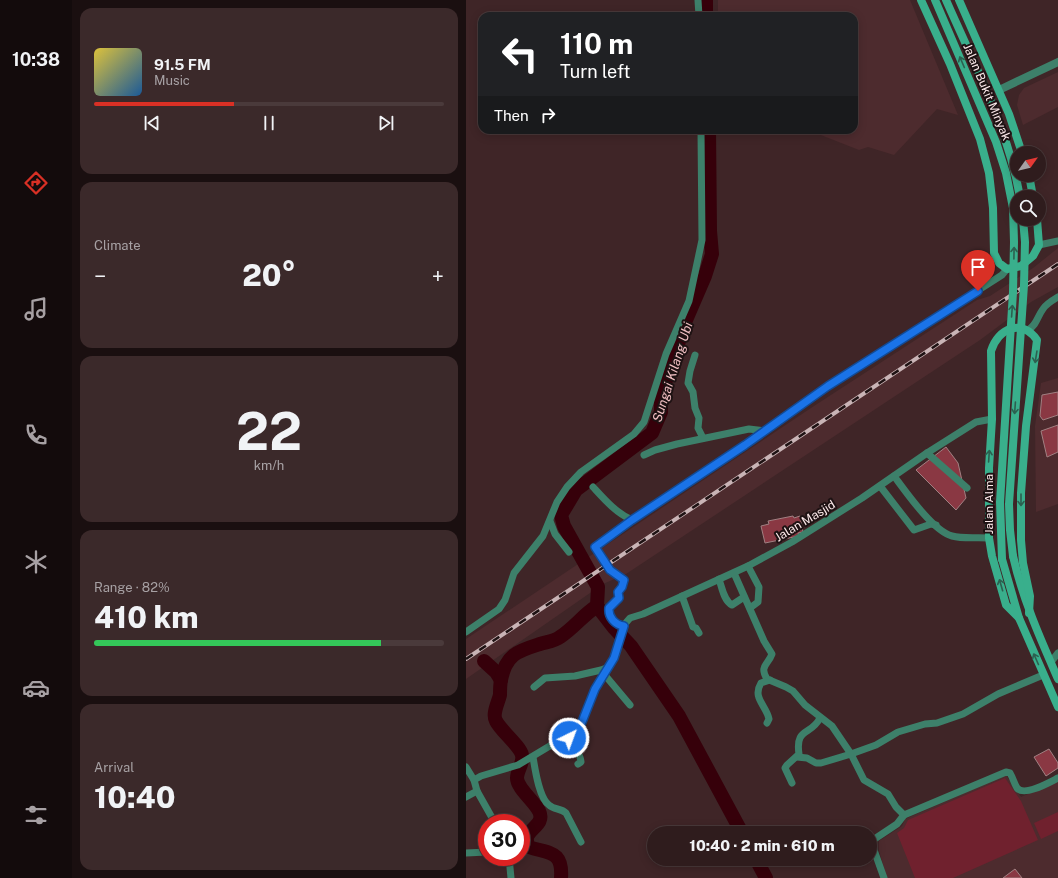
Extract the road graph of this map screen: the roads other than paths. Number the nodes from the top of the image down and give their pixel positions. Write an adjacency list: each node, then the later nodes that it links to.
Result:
1 (698, 0): 6 (street)
2 (921, 0): 16 (main road)
3 (935, 0): 17 (main road, Jalan Bukit Minyak, one-way to 3, bridge)
4 (946, 0): 11 (main road, Jalan Bukit Minyak)
5 (959, 0): 8 (main road)
6 (699, 12)
7 (1058, 62): 8 (street)
8 (999, 90): 10 (main road)
9 (701, 134): 31 (street)
10 (1020, 146)
11 (1019, 190)
12 (1024, 226): 41 (main road, Jalan Alma, one-way to 41, bridge)
13 (1038, 226): 15 (main road)
14 (1058, 241): 15 (street)
15 (1040, 245): 16 (main road)
16 (1007, 269): 22 (street)
17 (1013, 292): 42 (main road, Jalan Alma, one-way to 17, bridge)
18 (1058, 297): 19 (street)
19 (1028, 330): 21 (main road); 41 (main road, one-way to 41)
20 (695, 355): 23 (street)
21 (992, 419): 24 (street, Jalan Masjid); 33 (main road, one-way to 21)
22 (766, 431): 23 (street); 30 (street)
23 (703, 438): 25 (street)
24 (927, 453): 26 (street, Jalan Masjid); 29 (street)
25 (644, 455)
26 (894, 476): 27 (street, Jalan Masjid); 32 (street)
27 (880, 486): 32 (street); 35 (street, Jalan Masjid)
28 (592, 487): 30 (street)
29 (967, 488)
30 (632, 520): 43 (street)
31 (550, 522): 34 (street); 44 (street)
32 (936, 525): 33 (street)
33 (989, 538): 42 (main road, one-way to 33)
34 (569, 552)
35 (748, 566): 36 (street, Jalan Masjid); 40 (street)
36 (734, 573): 37 (street, Jalan Masjid); 39 (street)
37 (719, 579): 38 (street, Jalan Masjid); 39 (street)
38 (682, 596): 43 (street, Jalan Masjid); 45 (street)
39 (744, 596): 40 (street)
40 (750, 608): 52 (street)
41 (1029, 613): 47 (main road, Jalan Alma)
42 (1019, 618): 50 (main road, Jalan Alma, one-way to 42)
43 (623, 628): 48 (street)
44 (466, 632)
45 (699, 633)
46 (1058, 653): 47 (street)
47 (1051, 662): 51 (main road, Jalan Alma)
48 (609, 667): 49 (street); 53 (street)
49 (604, 674): 54 (street); 58 (street)
50 (1043, 675): 55 (main road, Jalan Alma); 59 (street)
51 (1058, 679)
52 (770, 680): 56 (street); 57 (street)
53 (534, 687)
54 (630, 705)
55 (1058, 707)
56 (820, 718): 59 (street); 60 (street)
57 (767, 723)
58 (578, 732): 61 (street); 62 (street)
59 (851, 754): 60 (street); 70 (street)
60 (797, 757): 66 (street)
61 (531, 758): 65 (street); 71 (street)
62 (578, 764)
63 (466, 767): 65 (street)
64 (1058, 778): 70 (street)
65 (474, 780): 67 (street)
66 (792, 783)
67 (477, 791): 68 (street); 69 (street)
68 (466, 797)
69 (490, 814)
70 (904, 815): 76 (street)
71 (581, 842)
72 (478, 852): 73 (street)
73 (466, 853)
74 (509, 866): 75 (street)
75 (511, 878)
76 (884, 878)

